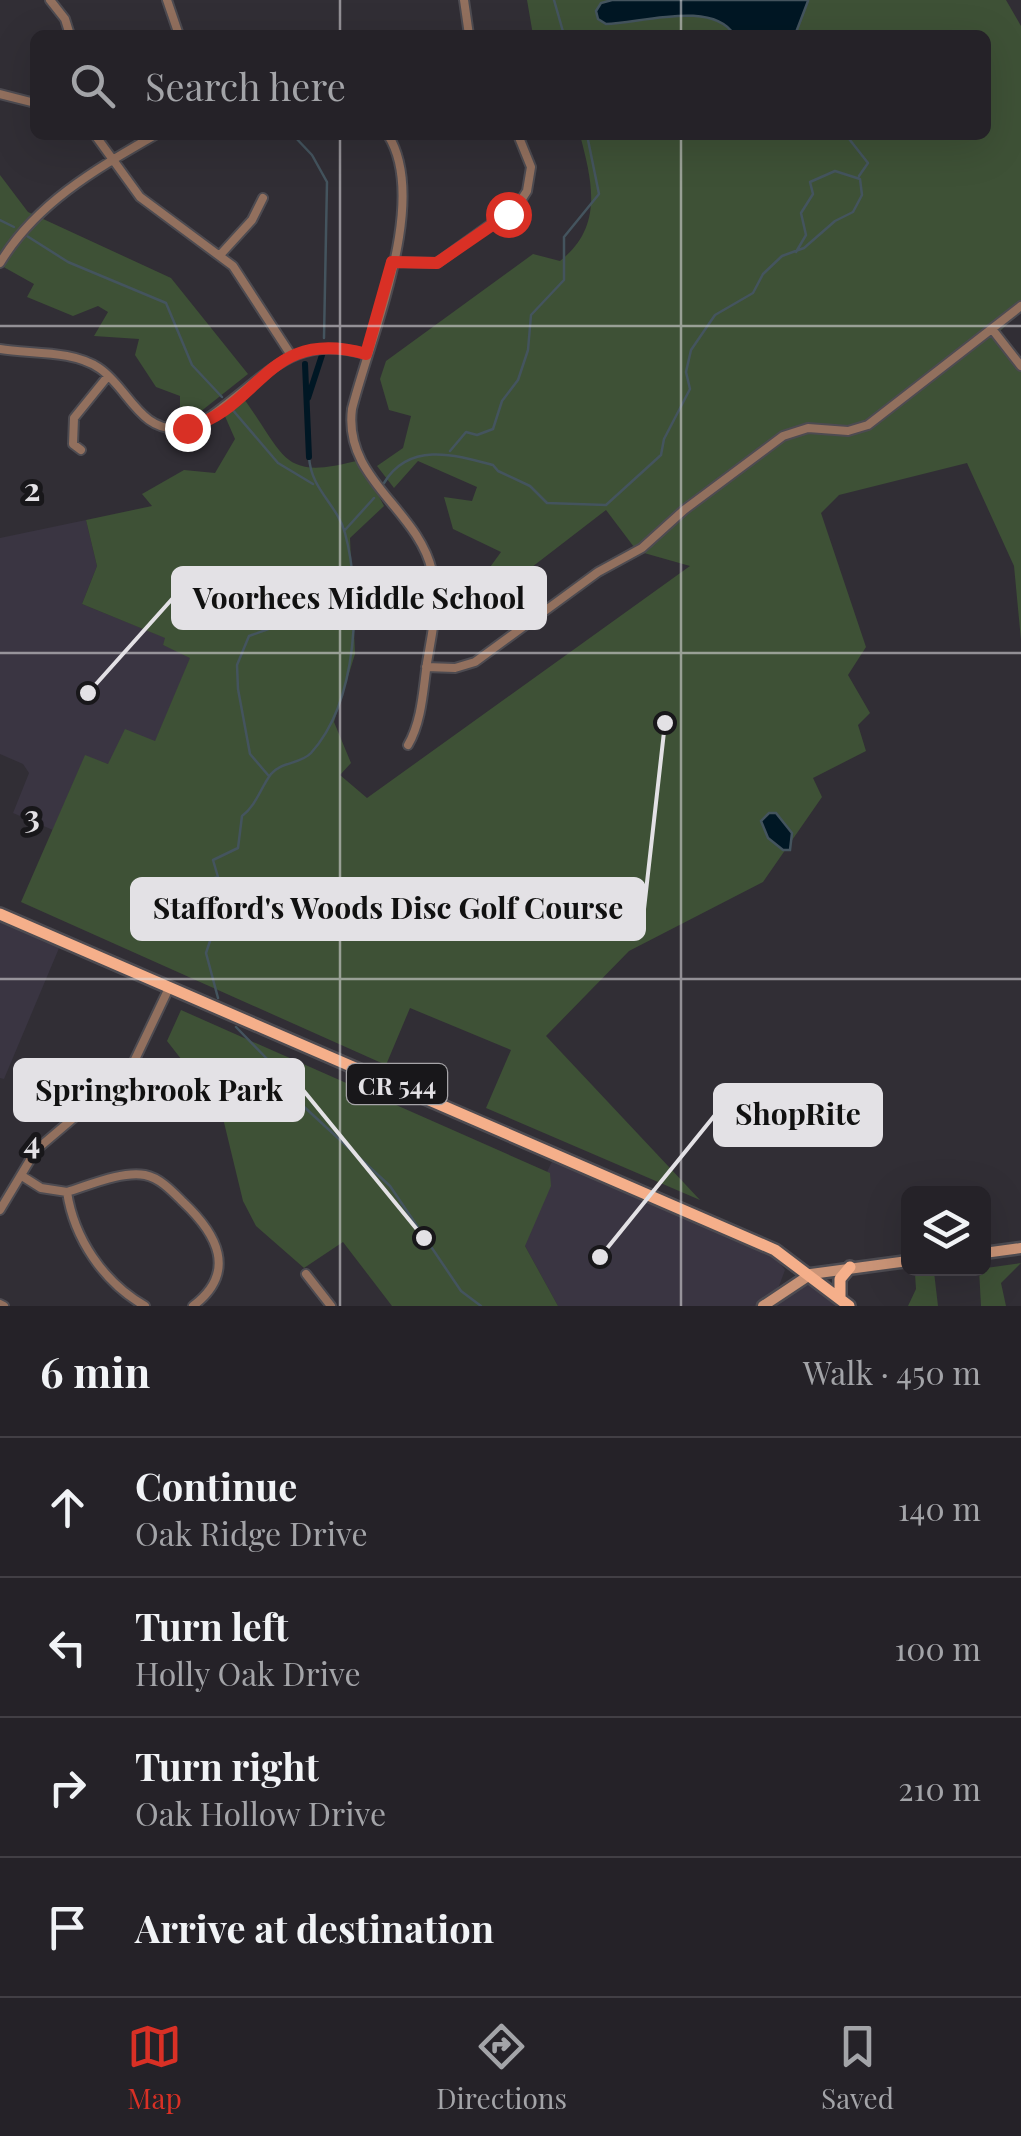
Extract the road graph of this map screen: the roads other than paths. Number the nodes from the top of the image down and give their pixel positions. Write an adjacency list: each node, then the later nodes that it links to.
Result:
1 (50, 0): 4 (street)
2 (166, 0): 5 (street)
3 (464, 0): 6 (street)
4 (68, 30)
5 (177, 30)
6 (468, 30)
7 (0, 94): 8 (street)
8 (30, 101)
9 (98, 140): 13 (street)
10 (146, 140): 13 (street)
11 (390, 140): 16 (street)
12 (520, 140): 16 (street)
13 (111, 160): 15 (street); 17 (street)
14 (262, 198): 15 (street)
15 (221, 254): 22 (street)
16 (392, 262): 21 (street)
17 (0, 264)
18 (1021, 306): 19 (street)
19 (992, 329): 23 (street); 26 (street)
20 (0, 349): 24 (street)
21 (366, 354): 22 (street); 26 (street)
22 (291, 356): 24 (street)
23 (1021, 366)
24 (108, 376): 25 (street)
25 (82, 450)
26 (426, 667): 27 (street)
27 (408, 745)
28 (0, 914): 29 (main road, CR 544)
29 (169, 988): 30 (street); 38 (main road, CR 544)
30 (22, 1176): 31 (street); 32 (street)
31 (67, 1192): 40 (street); 41 (street)
32 (0, 1210)
33 (1021, 1248): 34 (main road)
34 (991, 1251)
35 (901, 1262): 36 (main road)
36 (850, 1268): 38 (main road); 39 (main road)
37 (306, 1274): 42 (street)
38 (811, 1274): 39 (main road, CR 544); 43 (main road)
39 (844, 1302)
40 (145, 1306)
41 (193, 1306)
42 (331, 1306)
43 (763, 1306)

